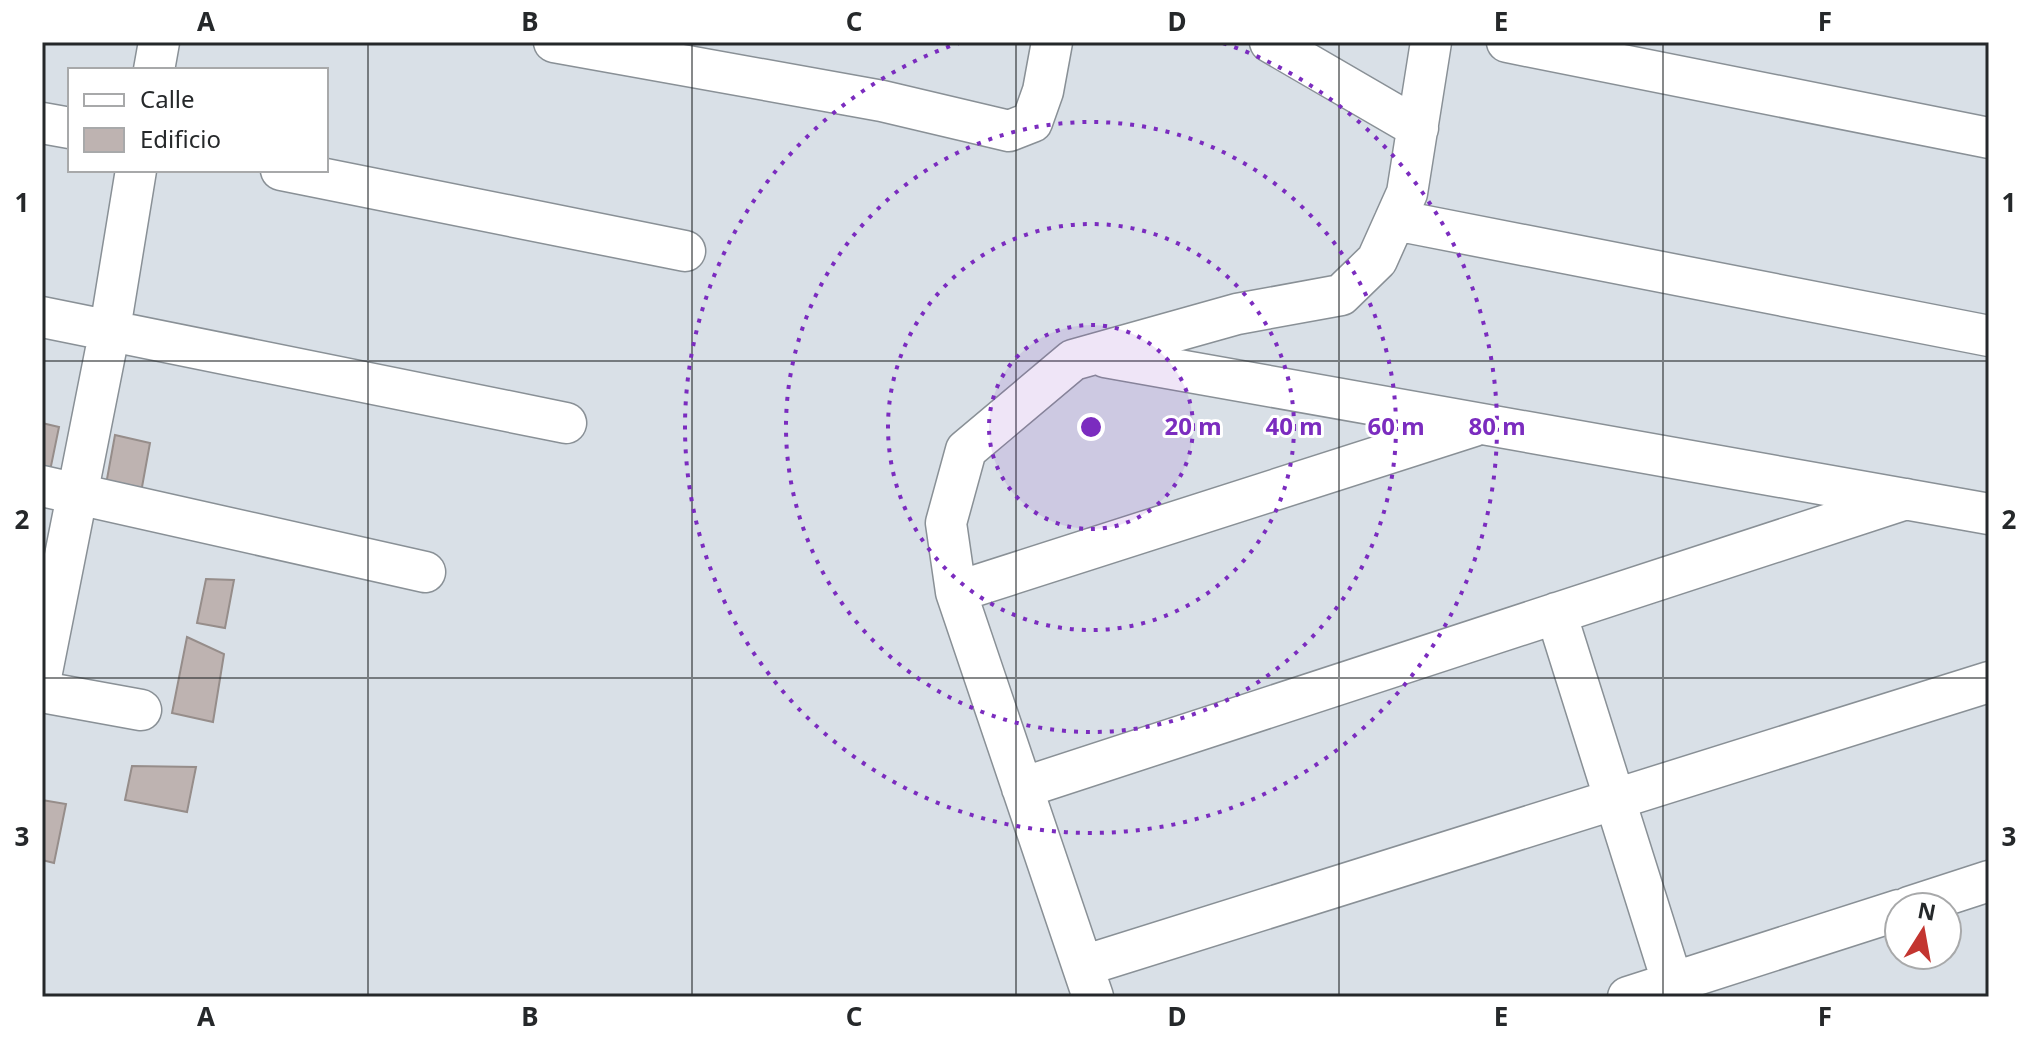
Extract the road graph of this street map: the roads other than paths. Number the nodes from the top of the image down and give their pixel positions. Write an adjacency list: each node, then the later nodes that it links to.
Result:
1 (159, 42): 7 (street)
2 (554, 42): 3 (street)
3 (1052, 42)
4 (1270, 42): 10 (street)
5 (1431, 42): 10 (street)
6 (1507, 42): 11 (street)
7 (154, 68)
8 (42, 123): 9 (street)
9 (68, 128)
10 (1418, 128): 14 (street)
11 (1989, 138)
12 (136, 172): 17 (street)
13 (291, 172): 15 (street)
14 (1395, 220): 18 (street); 19 (street)
15 (685, 251)
16 (42, 317): 17 (street)
17 (110, 329): 20 (street); 22 (street)
18 (1989, 336)
19 (1093, 355): 21 (street); 26 (street)
20 (566, 423)
21 (1481, 424): 23 (street); 26 (street)
22 (60, 490): 25 (street); 28 (street)
23 (1906, 499): 24 (street); 27 (street)
24 (1989, 514)
25 (425, 572)
26 (956, 592): 32 (street)
27 (1556, 613): 32 (street); 33 (street)
28 (42, 672)
29 (1989, 682): 33 (street)
30 (42, 692): 31 (street)
31 (141, 710)
32 (1022, 788): 37 (street)
33 (1614, 799): 37 (street); 38 (street)
34 (1989, 881): 35 (street)
35 (1958, 891)
36 (1883, 916): 38 (street)
37 (1088, 981)
38 (1675, 990): 39 (street)
39 (1628, 997)

